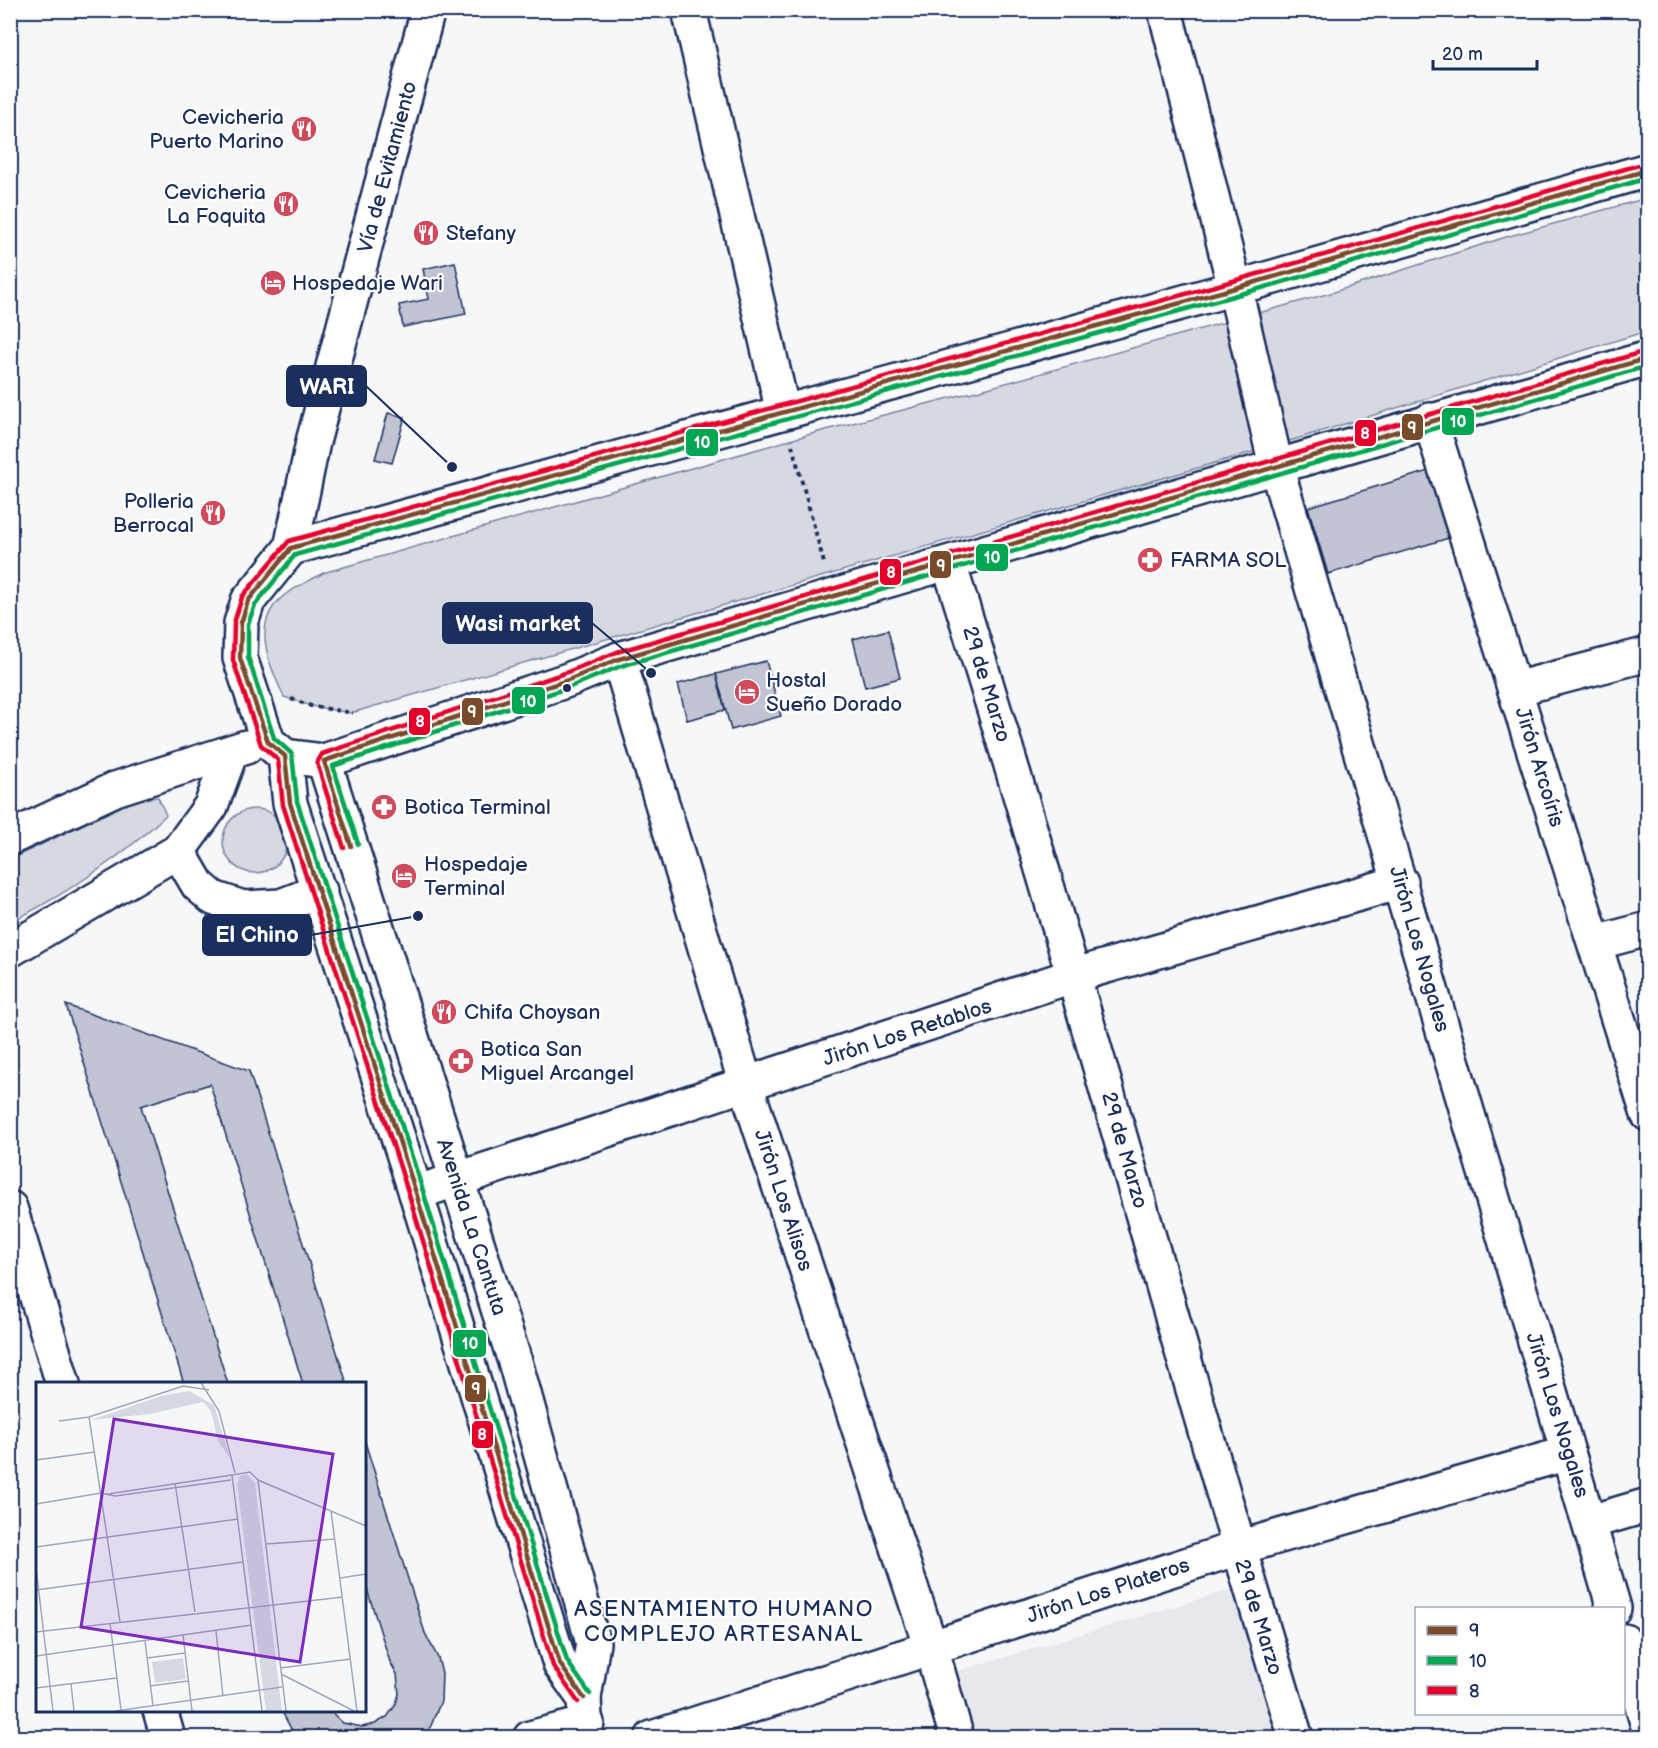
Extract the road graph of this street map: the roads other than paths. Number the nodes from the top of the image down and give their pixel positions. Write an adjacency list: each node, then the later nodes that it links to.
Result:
1 (428, 10): 10 (main road, Vía de Evitamiento)
2 (689, 10): 7 (main road)
3 (1165, 10): 5 (main road, Jirón Los Nogales)
4 (1647, 170): 5 (main road)
5 (1235, 288): 7 (main road); 9 (main road, Jirón Los Nogales)
6 (1647, 358): 8 (main road)
7 (783, 412): 10 (main road)
8 (1430, 420): 9 (main road); 14 (main road, Jirón Arcoíris)
9 (1276, 466): 11 (main road); 21 (main road, Jirón Los Nogales)
10 (291, 548): 15 (main road, Vía de Evitamiento)
11 (949, 564): 13 (main road); 26 (main road, 29 de Marzo)
12 (1647, 654): 14 (main road)
13 (619, 659): 17 (main road); 27 (main road, Jirón Los Alisos)
14 (1515, 689): 24 (main road, Jirón Arcoíris)
15 (276, 749): 16 (main road); 17 (main road); 18 (main road, Vía de Evitamiento)
16 (231, 752): 19 (main road); 20 (main road)
17 (324, 761): 29 (main road, Avenida La Cantuta)
18 (290, 803): 22 (main road, Avenida La Cantuta)
19 (10, 838)
20 (178, 851): 22 (main road); 25 (main road)
21 (1401, 882): 26 (main road, Jirón Los Retablos); 33 (main road, Jirón Los Nogales)
22 (320, 891): 30 (main road, Avenida La Cantuta)
23 (1647, 928): 24 (main road)
24 (1595, 943): 28 (main road, Jirón Arcoíris)
25 (10, 950)
26 (1075, 975): 27 (main road, Jirón Los Retablos); 36 (main road, 29 de Marzo)
27 (746, 1085): 29 (main road, Jirón Los Retablos); 38 (main road, Jirón Los Alisos)
28 (1647, 1114)
29 (457, 1180): 30 (main road, Jirón Los Retablos); 41 (main road, Avenida La Cantuta)
30 (416, 1193): 41 (main road, Avenida La Cantuta)
31 (10, 1208): 32 (main road)
32 (63, 1382)
33 (1568, 1453): 35 (main road, Jirón Los Nogales); 36 (main road, Jirón Los Plateros)
34 (1647, 1505): 35 (main road)
35 (1590, 1522): 37 (main road, Jirón Los Nogales)
36 (1238, 1548): 38 (main road, Jirón Los Plateros); 47 (main road, 29 de Marzo)
37 (1614, 1607)
38 (931, 1648): 45 (main road, Jirón Los Plateros); 46 (main road, Jirón Los Alisos)
39 (1625, 1648): 42 (main road)
40 (161, 1712): 43 (main road)
41 (586, 1719): 44 (main road)
42 (1647, 1726)
43 (168, 1737)
44 (530, 1737)
45 (652, 1737)
46 (957, 1737)
47 (1296, 1737)

